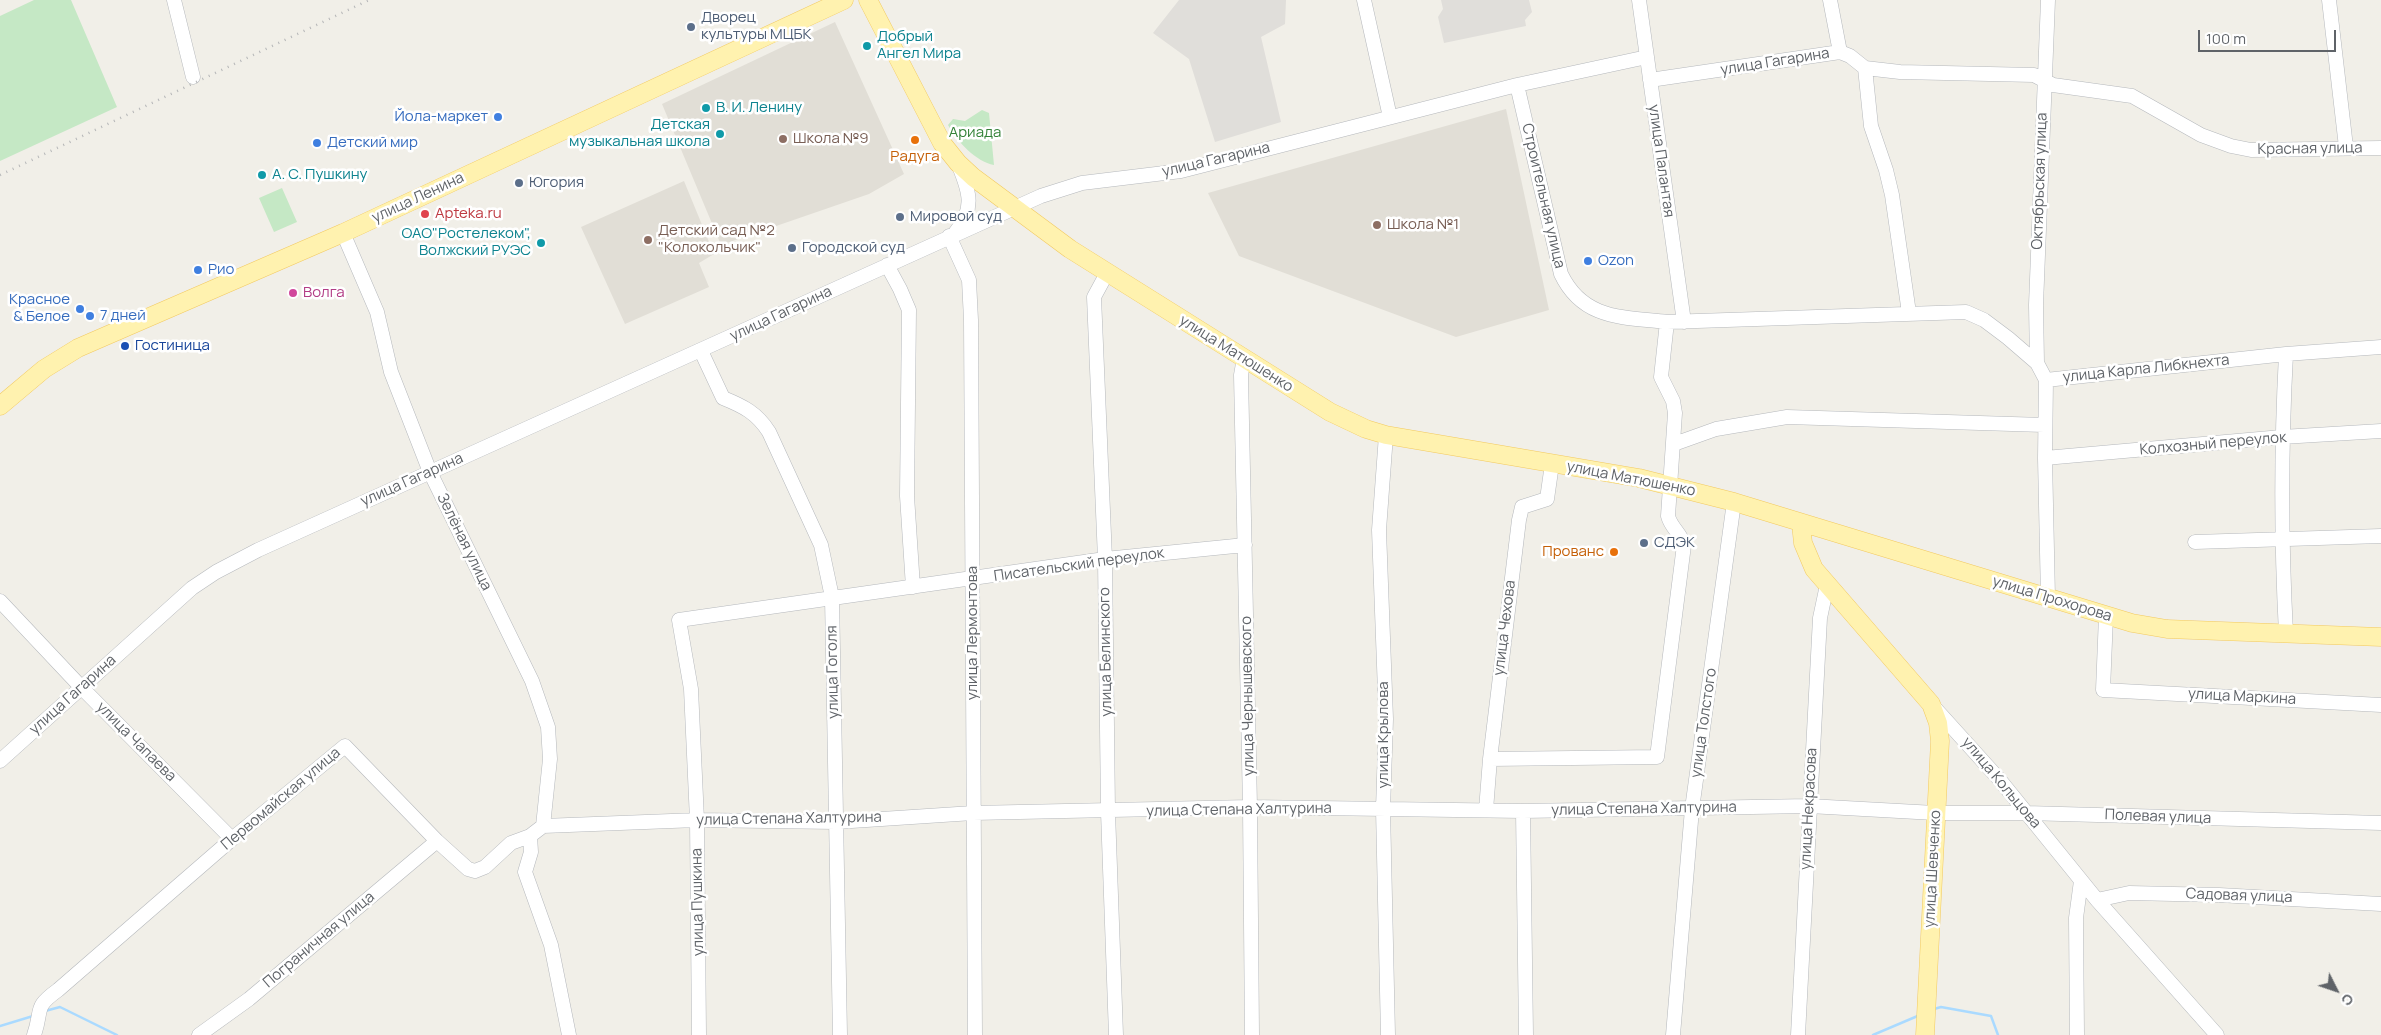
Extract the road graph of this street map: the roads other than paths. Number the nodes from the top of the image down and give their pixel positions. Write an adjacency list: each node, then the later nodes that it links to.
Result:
1 (174, 0): 12 (street)
2 (844, 0): 21 (main road, улица Ленина)
3 (868, 0): 19 (main road, улица Матюшенко)
4 (1364, 0): 16 (street)
5 (1639, 0): 10 (street, улица Палантая)
6 (1830, 0): 9 (street)
7 (2048, 0): 14 (street, Октябрьская улица)
8 (2329, 0): 17 (street)
9 (1840, 52): 11 (street, улица Гагарина); 13 (street, улица Гагарина)
10 (1647, 57): 13 (street, улица Палантая); 15 (street, улица Гагарина)
11 (1865, 68): 14 (street, улица Гагарина); 25 (street)
12 (192, 77)
13 (1650, 80): 27 (street, улица Палантая)
14 (2043, 80): 17 (street, Красная улица); 32 (street, Октябрьская улица)
15 (1517, 85): 16 (street, улица Гагарина); 26 (street, Строительная улица)
16 (1390, 117): 20 (street, улица Гагарина)
17 (2346, 147): 18 (street, Красная улица)
18 (2381, 148)
19 (958, 163): 20 (main road, улица Матюшенко); 22 (street)
20 (1013, 208): 22 (street, улица Гагарина); 24 (main road, улица Матюшенко)
21 (343, 232): 34 (main road, улица Ленина); 42 (street, Зелёная улица)
22 (952, 235): 23 (street, улица Гагарина); 51 (street, улица Лермонтова)
23 (887, 265): 29 (street, улица Гагарина); 53 (street)
24 (1107, 273): 31 (main road, улица Матюшенко); 50 (street, улица Белинского)
25 (1909, 313): 27 (street, улица Карла Либкнехта); 32 (street, улица Карла Либкнехта)
26 (1667, 322): 27 (street, улица Карла Либкнехта); 39 (street)
27 (1684, 322)
28 (2381, 347): 30 (street, улица Карла Либкнехта)
29 (700, 351): 42 (street, улица Гагарина); 54 (street, улица Гоголя)
30 (2286, 354): 33 (street, улица Карла Либкнехта); 38 (street)
31 (1244, 358): 37 (main road, улица Матюшенко); 49 (street, улица Чернышевского)
32 (2038, 363): 33 (street, улица Карла Либкнехта)
33 (2046, 380): 35 (street)
34 (0, 406)
35 (2044, 425): 39 (street); 40 (street)
36 (2381, 431): 38 (street, Колхозный переулок)
37 (1386, 434): 41 (main road, улица Матюшенко); 68 (street, улица Крылова)
38 (2282, 438): 40 (street, Колхозный переулок); 47 (street)
39 (1674, 444): 43 (street)
40 (2044, 458): 55 (street)
41 (1552, 464): 43 (main road, улица Матюшенко); 64 (street, улица Чехова)
42 (430, 472): 61 (street, улица Гагарина); 79 (street, Зелёная улица)
43 (1671, 485): 44 (main road, улица Матюшенко); 64 (street)
44 (1734, 502): 45 (main road, улица Прохорова); 69 (street, улица Толстого)
45 (1801, 524): 52 (main road, улица Кольцова); 55 (main road, улица Прохорова)
46 (2381, 536): 47 (street)
47 (2281, 540): 48 (street); 59 (street)
48 (2194, 542)
49 (1245, 544): 50 (street, Писательский переулок); 67 (street, улица Чернышевского)
50 (1105, 559): 51 (street, Писательский переулок); 72 (street, улица Белинского)
51 (973, 580): 53 (street, Писательский переулок); 73 (street, улица Лермонтова)
52 (1827, 585): 62 (main road, улица Кольцова); 66 (street, улица Некрасова)
53 (913, 587): 54 (street, Писательский переулок)
54 (832, 597): 58 (street, Писательский переулок); 77 (street, улица Гоголя)
55 (2048, 598): 57 (main road, улица Прохорова)
56 (0, 601): 61 (street, улица Чапаева)
57 (2106, 616): 59 (main road, улица Прохорова); 63 (street, улица Маркина)
58 (679, 620): 76 (street, улица Пушкина)
59 (2286, 633): 60 (main road, улица Прохорова)
60 (2381, 637)
61 (81, 687): 65 (street, улица Гагарина); 81 (street, улица Чапаева)
62 (1931, 704): 74 (main road, улица Шевченко); 75 (street, улица Кольцова)
63 (2381, 705)
64 (1490, 759): 70 (street, улица Чехова)
65 (0, 761)
66 (1808, 806): 69 (street, улица Степана Халтурина); 74 (street, улица Степана Халтурина); 98 (street, улица Некрасова)
67 (1250, 807): 68 (street, улица Степана Халтурина); 72 (street, улица Степана Халтурина); 94 (street, улица Чернышевского)
68 (1383, 809): 70 (street, улица Степана Халтурина); 95 (street, улица Крылова)
69 (1692, 809): 71 (street, улица Степана Халтурина); 97 (street, улица Толстого)
70 (1486, 810): 71 (street, улица Степана Халтурина)
71 (1523, 811): 96 (street)
72 (1108, 812): 73 (street, улица Степана Халтурина); 93 (street, улица Белинского)
73 (973, 813): 77 (street, улица Степана Халтурина); 92 (street, улица Лермонтова)
74 (1935, 813): 75 (street, Полевая улица); 87 (main road, улица Шевченко)
75 (2026, 813): 78 (street, Полевая улица); 83 (street, улица Кольцова)
76 (697, 820): 77 (street, улица Степана Халтурина); 79 (street, улица Степана Халтурина); 90 (street, улица Пушкина)
77 (836, 822): 91 (street, улица Гоголя)
78 (2381, 823)
79 (543, 826): 80 (street, Первомайская улица)
80 (530, 836): 82 (street, Первомайская улица); 89 (street)
81 (232, 839): 82 (street, Первомайская улица); 86 (street, Первомайская улица)
82 (437, 841): 88 (street, Пограничная улица)
83 (2081, 881): 84 (street, улица Кольцова); 99 (street)
84 (2097, 900): 85 (street, Садовая улица); 100 (street, улица Кольцова)
85 (2381, 904)
86 (36, 1028)
87 (1925, 1033)
88 (199, 1035)
89 (569, 1035)
90 (699, 1035)
91 (840, 1035)
92 (975, 1035)
93 (1116, 1035)
94 (1252, 1035)
95 (1388, 1035)
96 (1526, 1035)
97 (1673, 1035)
98 (1798, 1035)
99 (2077, 1035)
100 (2217, 1035)

